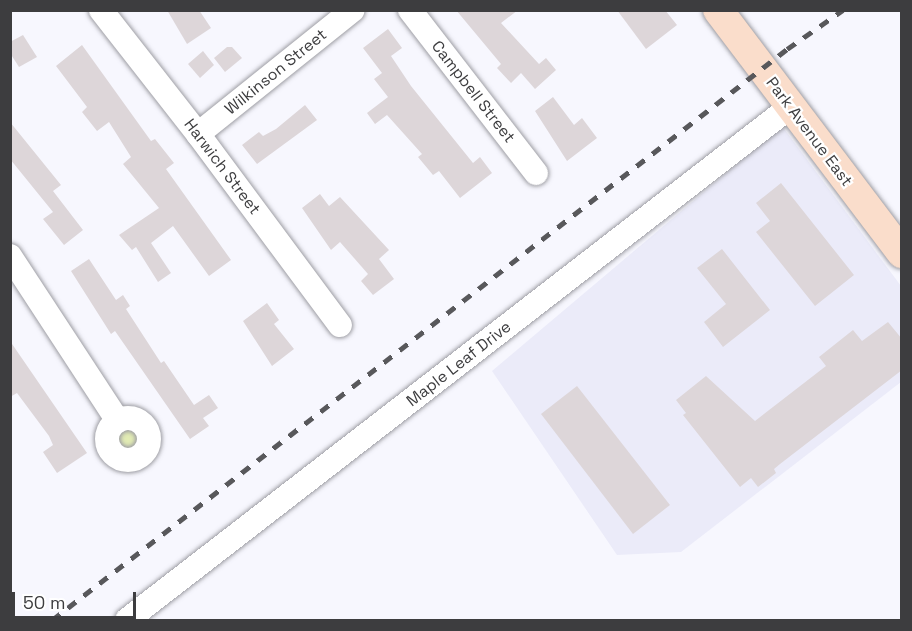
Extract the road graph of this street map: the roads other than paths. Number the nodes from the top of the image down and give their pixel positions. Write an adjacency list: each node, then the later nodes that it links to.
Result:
1 (101, 10): 6 (street, Harwich Street)
2 (353, 10): 6 (street, Wilkinson Street)
3 (410, 10): 7 (street, Campbell Street)
4 (718, 10): 5 (main road, Park Avenue East)
5 (790, 107): 8 (main road, Park Avenue East); 12 (street, Maple Leaf Drive)
6 (198, 134): 10 (street, Harwich Street)
7 (536, 173)
8 (902, 253)
9 (10, 256): 11 (street)
10 (340, 325)
11 (118, 421)
12 (128, 621)

